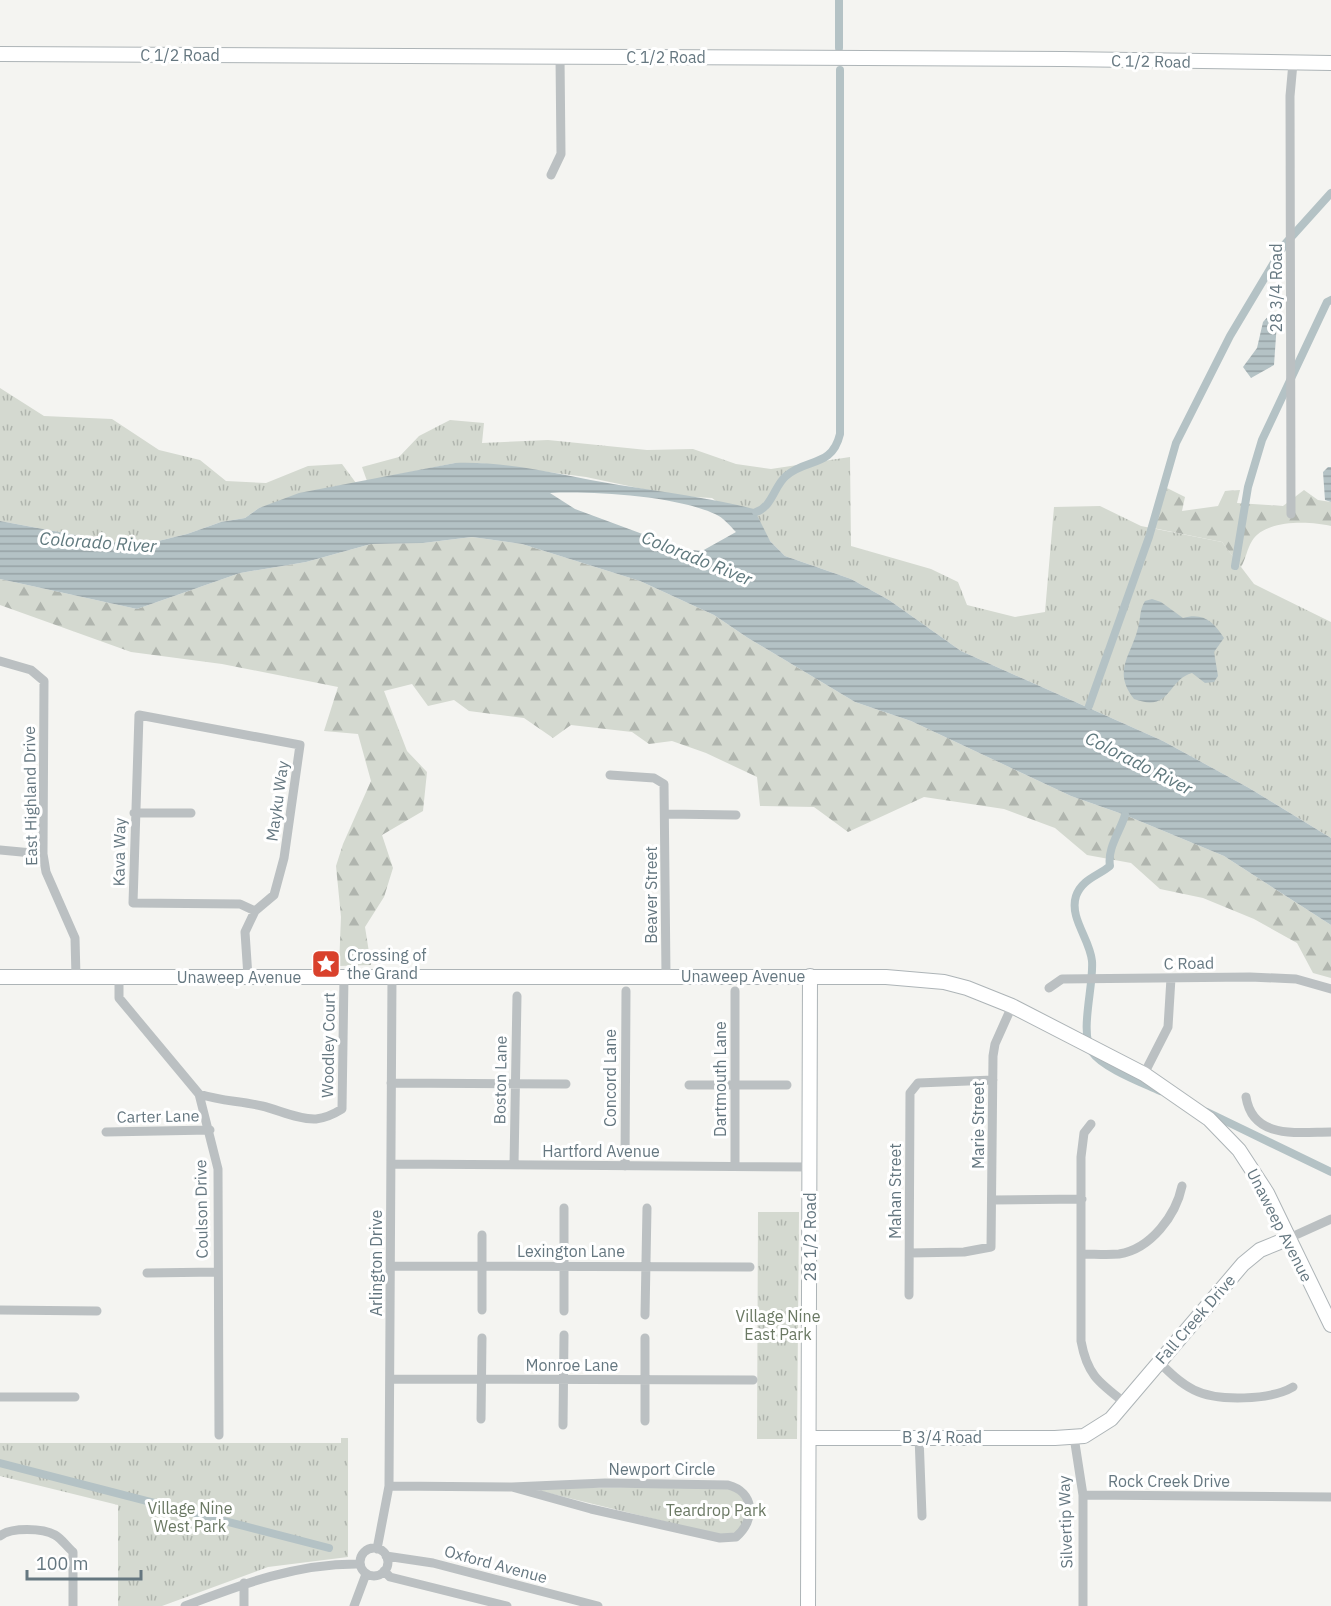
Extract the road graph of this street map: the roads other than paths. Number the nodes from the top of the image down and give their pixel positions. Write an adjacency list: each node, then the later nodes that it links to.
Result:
1 (0, 54): 2 (street, C 1/2 Road)
2 (560, 57): 3 (street, C 1/2 Road); 5 (street)
3 (1293, 63): 4 (street, C 1/2 Road); 6 (street, 28 3/4 Road)
4 (1331, 63)
5 (551, 175)
6 (1291, 514)
7 (0, 662): 15 (street, East Highland Drive)
8 (139, 715): 10 (street, Kava Way); 16 (street, Mayku Way)
9 (610, 775): 12 (street, Beaver Street)
10 (134, 813): 11 (street); 16 (street, Kava Way)
11 (191, 813)
12 (666, 814): 13 (street); 17 (street, Beaver Street)
13 (736, 815)
14 (0, 850): 15 (street)
15 (43, 854): 20 (street, East Highland Drive)
16 (255, 911): 22 (street, Mayku Way)
17 (666, 976): 18 (street, Unaweep Avenue); 24 (street, Unaweep Avenue)
18 (810, 976): 31 (street, Unaweep Avenue); 50 (street, 28 1/2 Road)
19 (0, 977): 20 (street, Unaweep Avenue)
20 (76, 977): 21 (street, Unaweep Avenue)
21 (119, 977): 22 (street, Unaweep Avenue); 40 (street, Coulson Drive)
22 (248, 977): 23 (street, Unaweep Avenue)
23 (344, 977): 24 (street, Unaweep Avenue); 40 (street, Woodley Court)
24 (392, 977): 34 (street, Arlington Drive)
25 (1171, 978): 26 (street, C Road); 27 (street, C Road); 32 (street)
26 (1049, 988)
27 (1331, 989)
28 (626, 991): 48 (street, Concord Lane)
29 (735, 991): 38 (street, Dartmouth Lane)
30 (517, 996): 35 (street, Boston Lane)
31 (1012, 1006): 32 (street, Unaweep Avenue); 33 (street, Marie Street)
32 (1144, 1074): 58 (street, Unaweep Avenue)
33 (993, 1080): 53 (street, Marie Street); 59 (street, Mahan Street)
34 (391, 1083): 35 (street); 46 (street, Arlington Drive)
35 (515, 1084): 36 (street); 47 (street, Boston Lane)
36 (566, 1084)
37 (689, 1085): 38 (street)
38 (735, 1085): 39 (street); 49 (street, Dartmouth Lane)
39 (787, 1085)
40 (199, 1094): 43 (street, Coulson Drive)
41 (1246, 1097): 45 (street)
42 (1091, 1124): 52 (street)
43 (210, 1130): 44 (street, Carter Lane); 66 (street, Coulson Drive)
44 (106, 1132)
45 (1331, 1132)
46 (391, 1164): 47 (street, Hartford Avenue); 61 (street, Arlington Drive)
47 (514, 1165): 48 (street, Hartford Avenue)
48 (625, 1166): 49 (street, Hartford Avenue)
49 (735, 1166): 50 (street, Hartford Avenue)
50 (810, 1167): 94 (street, 28 1/2 Road)
51 (1182, 1186): 60 (street)
52 (1082, 1199): 53 (street); 60 (street)
53 (993, 1200): 59 (street, Marie Street)
54 (564, 1208): 63 (street)
55 (647, 1208): 64 (street)
56 (1331, 1219): 58 (street, Fall Creek Drive)
57 (482, 1235): 62 (street)
58 (1287, 1239): 74 (street, Unaweep Avenue); 78 (street, Fall Creek Drive)
59 (910, 1253): 68 (street, Mahan Street)
60 (1082, 1254): 87 (street)
61 (391, 1266): 62 (street, Lexington Lane); 79 (street, Arlington Drive)
62 (482, 1266): 63 (street, Lexington Lane); 70 (street)
63 (564, 1266): 64 (street, Lexington Lane); 72 (street)
64 (646, 1266): 65 (street, Lexington Lane); 73 (street)
65 (750, 1267)
66 (217, 1272): 67 (street); 91 (street, Coulson Drive)
67 (147, 1273)
68 (909, 1295)
69 (0, 1310): 71 (street)
70 (482, 1310)
71 (97, 1311)
72 (564, 1311)
73 (645, 1315)
74 (1331, 1325)
75 (564, 1335): 81 (street)
76 (482, 1338): 80 (street)
77 (645, 1338): 82 (street)
78 (1158, 1361): 84 (street); 87 (street, Fall Creek Drive)
79 (390, 1379): 80 (street, Monroe Lane); 95 (street, Arlington Drive)
80 (482, 1380): 81 (street, Monroe Lane); 88 (street)
81 (563, 1380): 82 (street, Monroe Lane); 90 (street)
82 (645, 1380): 83 (street, Monroe Lane); 89 (street)
83 (753, 1380)
84 (1293, 1387)
85 (0, 1397): 86 (street)
86 (75, 1397)
87 (1124, 1402): 93 (street, Fall Creek Drive)
88 (481, 1419)
89 (645, 1421)
90 (563, 1425)
91 (219, 1435)
92 (919, 1436): 93 (street, B 3/4 Road); 94 (street, B 3/4 Road); 99 (street)
93 (1074, 1437): 97 (street, Silvertip Way)
94 (809, 1438): 114 (street, 28 1/2 Road)
95 (389, 1486): 96 (street, Newport Circle); 101 (street, Arlington Drive)
96 (512, 1487): 96 (street, Newport Circle)
97 (1083, 1495): 98 (street, Rock Creek Drive); 115 (street, Silvertip Way)
98 (1331, 1497)
99 (922, 1516)
100 (0, 1536): 108 (street)
101 (378, 1549): 102 (street); 103 (street)
102 (386, 1556): 104 (street); 107 (street, Oxford Avenue)
103 (360, 1564): 105 (street); 106 (street)
104 (384, 1571): 105 (street); 112 (street)
105 (366, 1574): 111 (street)
106 (244, 1583): 109 (street); 110 (street)
107 (573, 1603): 113 (street, Oxford Avenue)
108 (74, 1606)
109 (185, 1606)
110 (244, 1606)
111 (354, 1606)
112 (507, 1606)
113 (598, 1606)
114 (808, 1606)
115 (1083, 1606)

